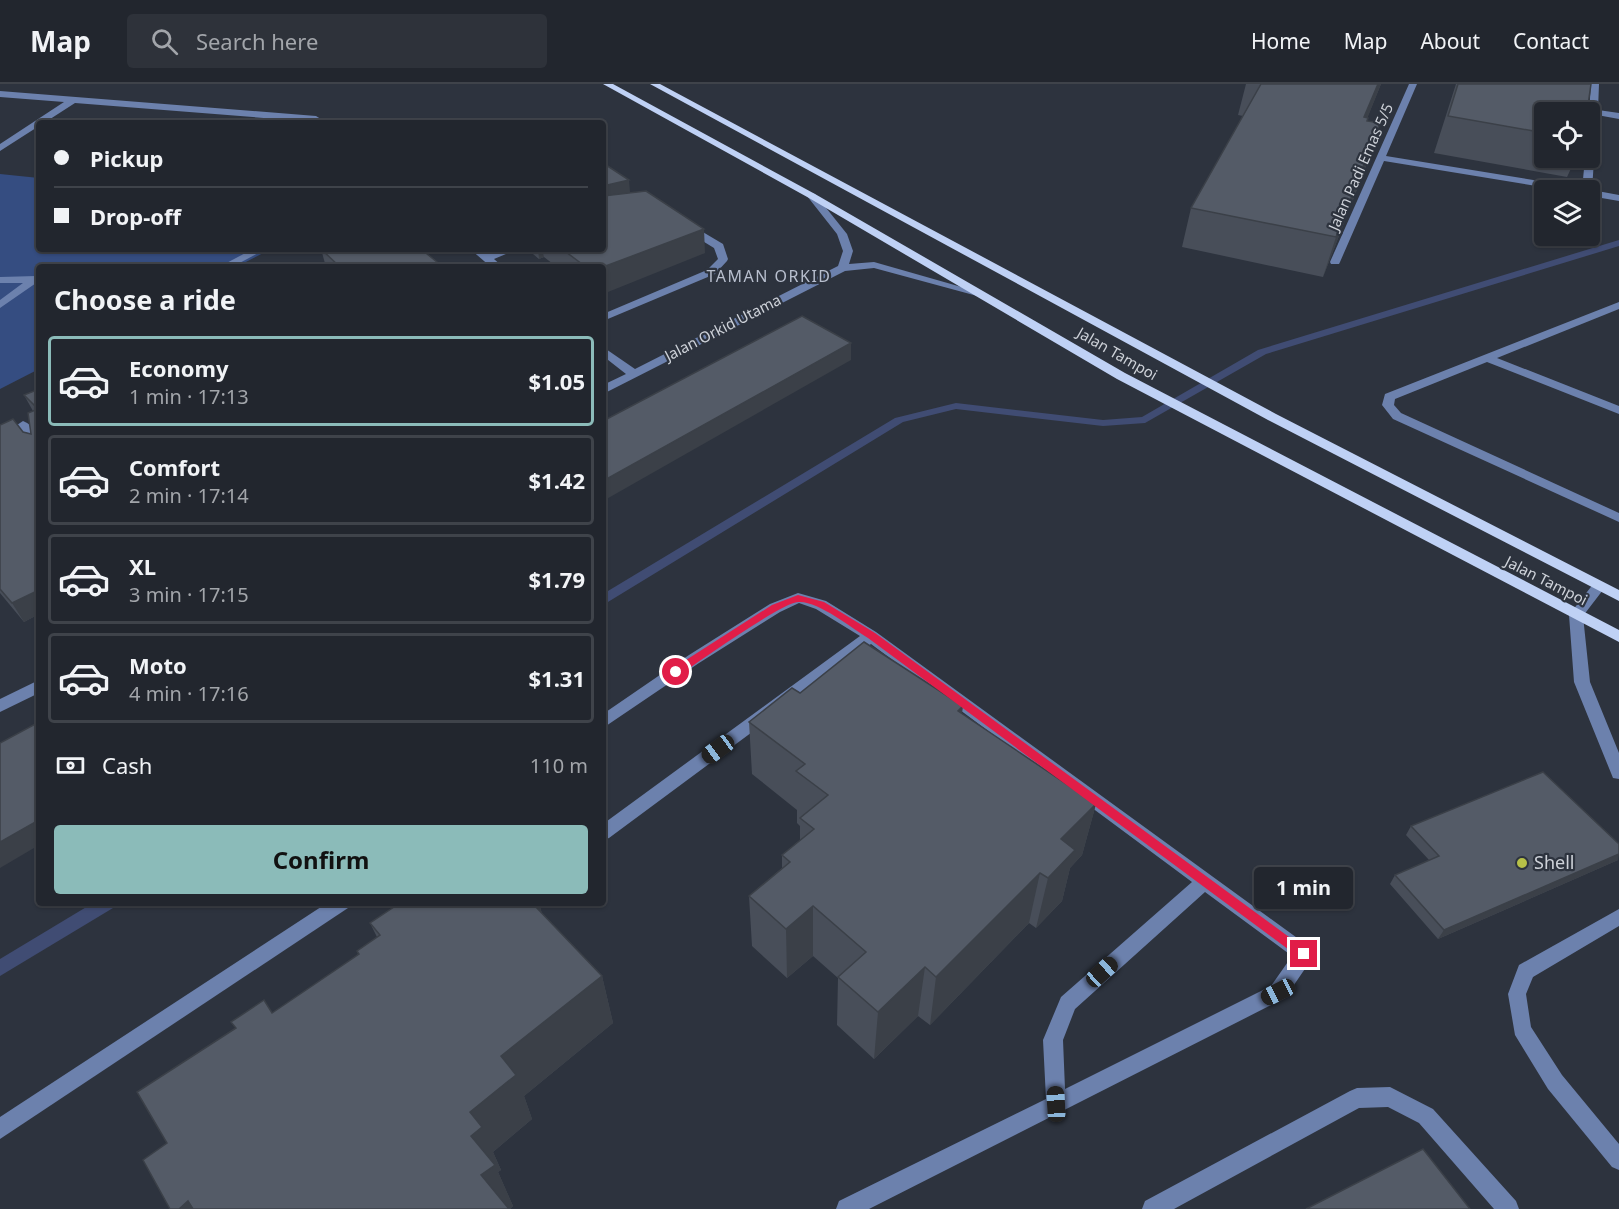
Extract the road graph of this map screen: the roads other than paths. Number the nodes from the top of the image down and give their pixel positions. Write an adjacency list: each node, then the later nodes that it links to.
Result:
1 (607, 84): 17 (main road, Jalan Tampoi)
2 (654, 84): 43 (main road, Jalan Tampoi)
3 (1413, 84): 14 (street, Jalan Padi Emas 5/5)
4 (1595, 84): 7 (street)
5 (0, 94): 6 (street)
6 (73, 100): 10 (street); 11 (street)
7 (1594, 102)
8 (1600, 113): 9 (street)
9 (1619, 116)
10 (43, 120)
11 (318, 120)
12 (36, 124): 13 (street)
13 (0, 148)
14 (1381, 158): 15 (street); 24 (street, Jalan Padi Emas 5/5)
15 (1534, 183)
16 (1600, 194): 18 (street)
17 (812, 196): 27 (street); 31 (main road, Jalan Tampoi)
18 (1619, 198)
19 (674, 219): 34 (street)
20 (255, 252): 25 (street)
21 (479, 252): 23 (street)
22 (504, 252): 23 (street)
23 (487, 258): 26 (street)
24 (1335, 262)
25 (230, 264)
26 (494, 264)
27 (843, 268): 31 (street, Jalan Orkid Utama); 37 (street, Jalan Orkid Utama)
28 (36, 279): 29 (street)
29 (0, 280)
30 (36, 280): 32 (street)
31 (984, 294): 45 (main road, Jalan Tampoi)
32 (0, 305)
33 (1619, 305): 36 (street)
34 (606, 317)
35 (606, 352): 37 (street)
36 (1489, 359): 39 (street); 42 (street)
37 (633, 374): 38 (street, Jalan Orkid Utama)
38 (606, 388)
39 (1619, 410)
40 (22, 425): 41 (street)
41 (36, 442)
42 (1619, 518)
43 (1599, 586): 44 (main road, Jalan Tampoi); 45 (street)
44 (1619, 596)
45 (1576, 615): 47 (main road, Jalan Tampoi); 51 (street)
46 (871, 636): 50 (street); 52 (street); 53 (street)
47 (1619, 637)
48 (36, 688): 49 (street)
49 (0, 706)
50 (606, 720)
51 (1619, 773)
52 (606, 831)
53 (1205, 881): 56 (street); 56 (street)
54 (337, 906): 57 (street)
55 (1619, 917): 58 (street)
56 (1056, 1104): 59 (street)
57 (0, 1129)
58 (1619, 1160)
59 (847, 1209)
60 (1154, 1209): 61 (street)
61 (1508, 1209)

